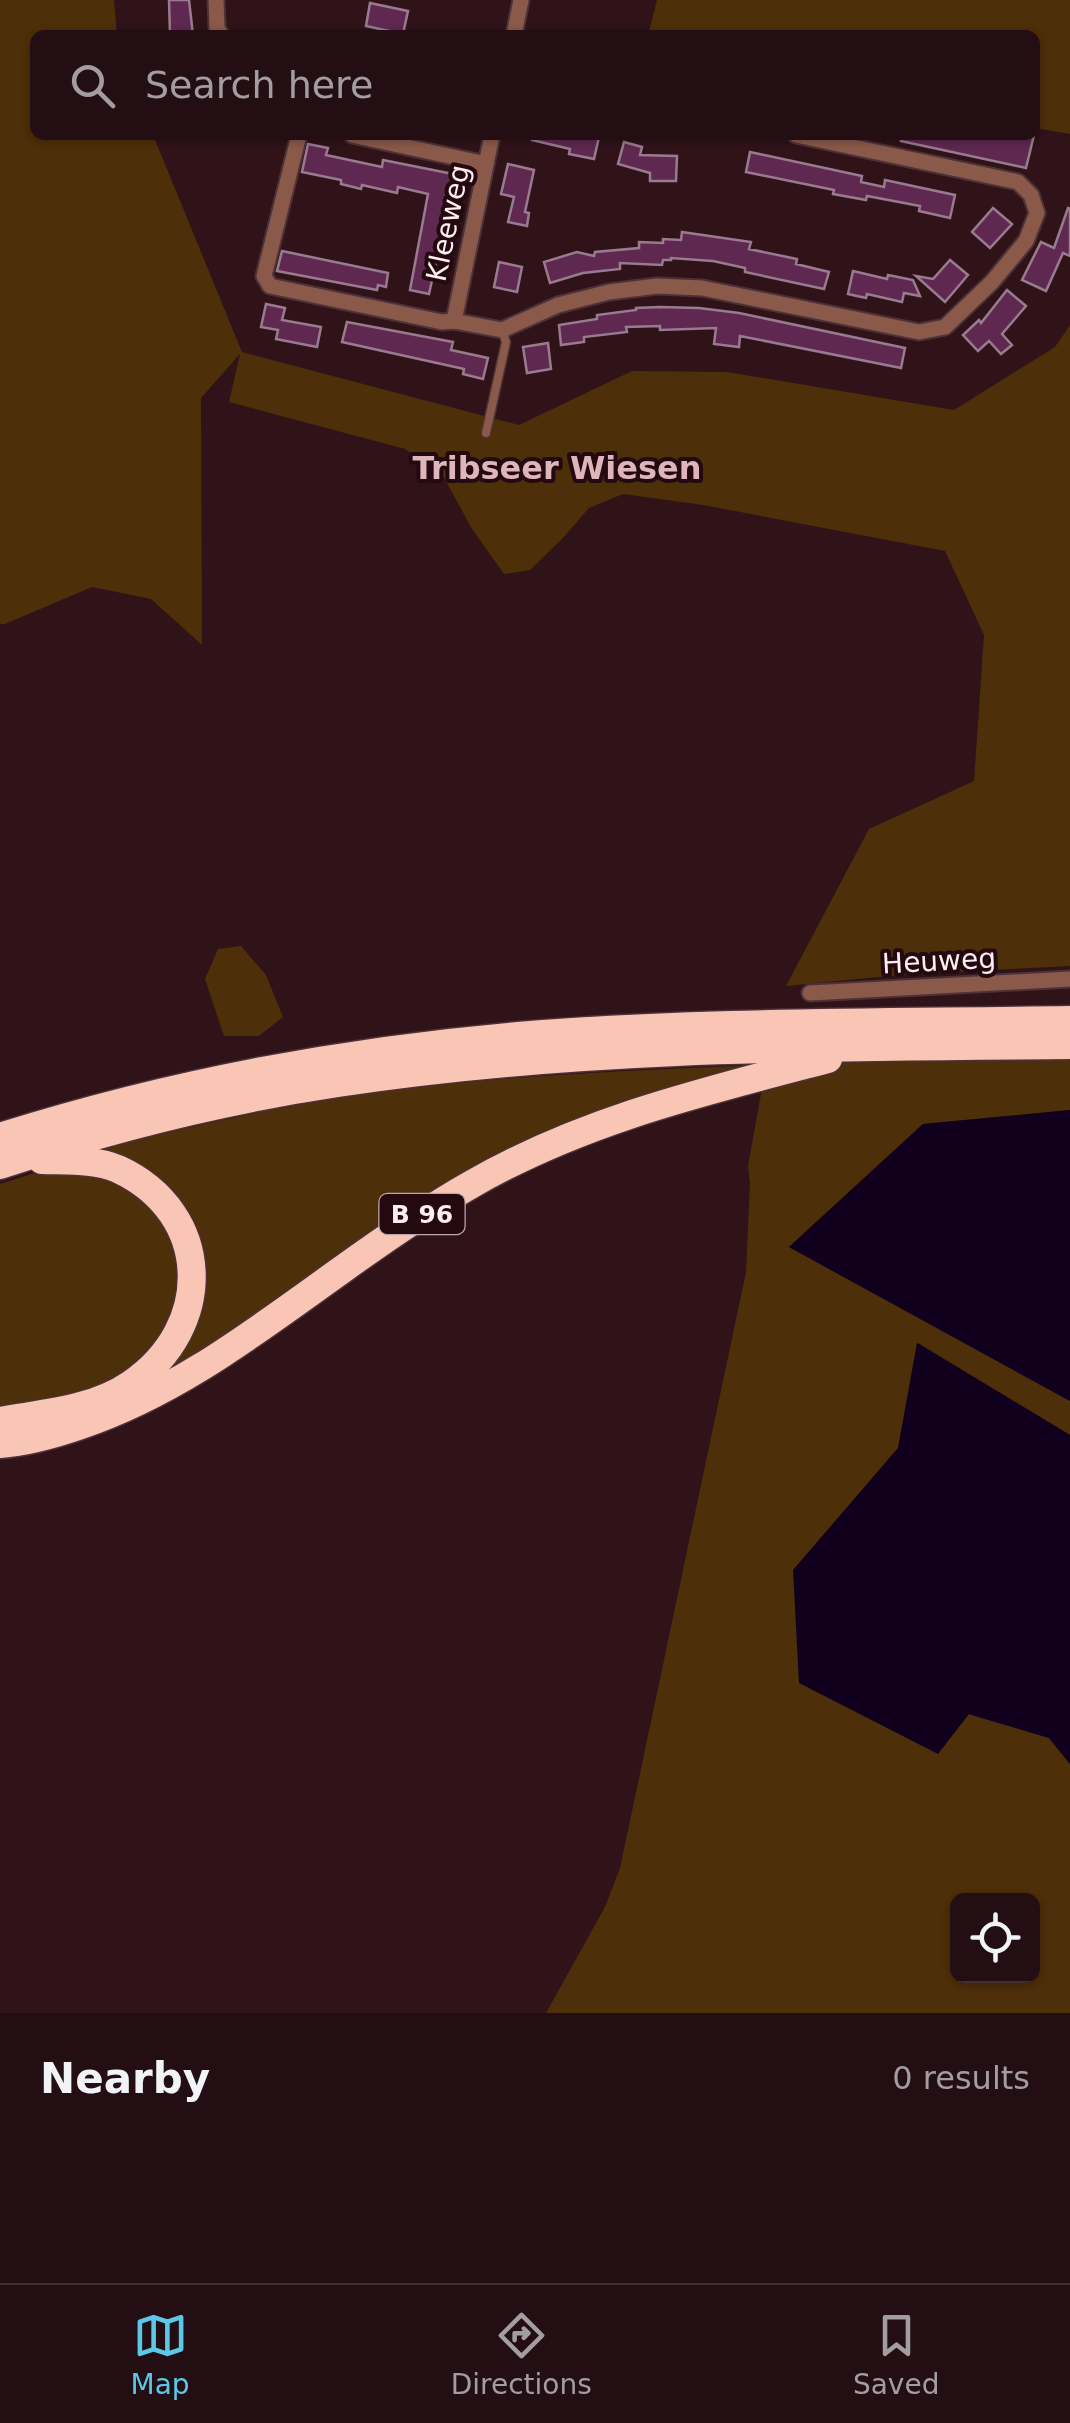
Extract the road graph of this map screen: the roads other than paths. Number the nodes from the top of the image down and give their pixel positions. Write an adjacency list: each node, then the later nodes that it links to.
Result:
1 (216, 0): 3 (street)
2 (521, 0): 4 (street)
3 (218, 30)
4 (515, 30)
5 (298, 140): 10 (street)
6 (375, 140): 9 (street)
7 (491, 140): 9 (street, Kleeweg)
8 (820, 140): 11 (street)
9 (486, 164): 10 (street, Kleeweg)
10 (454, 320): 11 (street)
11 (502, 330): 12 (lane)
12 (486, 432)
13 (1070, 979): 14 (street, Heuweg)
14 (810, 992)
15 (1070, 1020): 18 (highway)
16 (1070, 1045): 17 (highway, B 96)
17 (876, 1047): 20 (highway, B 96); 22 (highway, B 96)
18 (86, 1113): 19 (highway); 20 (highway)
19 (0, 1120)
20 (5, 1154): 21 (highway)
21 (0, 1421)
22 (0, 1444)

